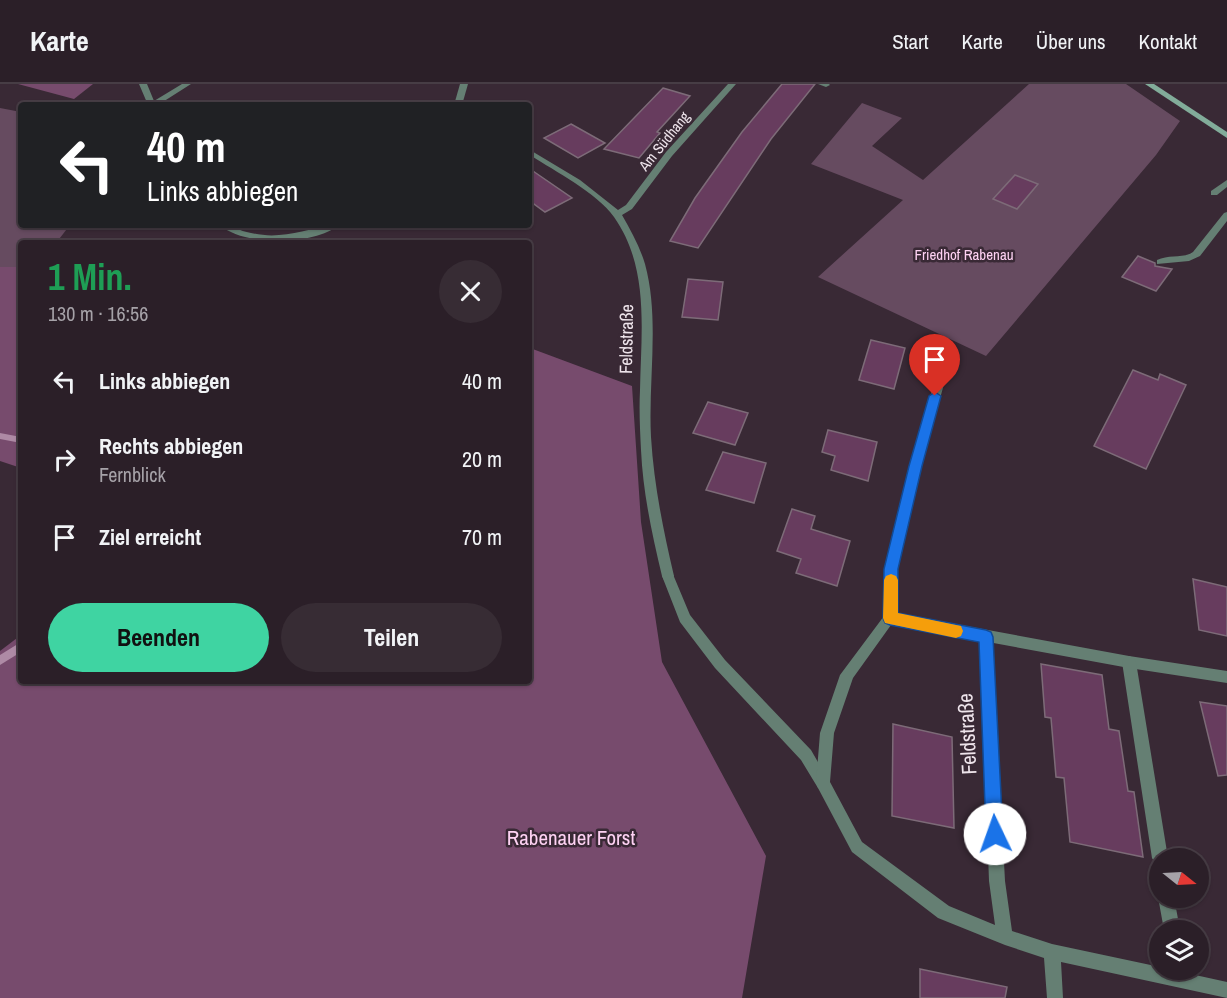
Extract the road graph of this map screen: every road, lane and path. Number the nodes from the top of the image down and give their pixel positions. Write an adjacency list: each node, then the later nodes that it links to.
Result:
1 (143, 84): 6 (street)
2 (187, 84): 7 (street)
3 (464, 84): 8 (street)
4 (732, 84): 13 (street, Am Südhang)
5 (1149, 84): 9 (street)
6 (151, 102)
7 (157, 102)
8 (459, 102)
9 (1227, 136)
10 (532, 153): 13 (street, Feldstraße)
11 (1227, 183): 12 (street)
12 (1214, 193)
13 (617, 214): 23 (street, Feldstraße)
14 (1227, 215): 17 (street)
15 (231, 228): 16 (street)
16 (328, 228)
17 (1160, 262)
18 (941, 377): 19 (street)
19 (890, 618): 20 (street); 23 (street)
20 (986, 637): 21 (street); 25 (street, Feldstraße)
21 (1129, 662): 22 (street); 24 (street)
22 (1227, 677)
23 (823, 783): 25 (street)
24 (1158, 848)
25 (1005, 937): 26 (street)
26 (1052, 952): 27 (street); 30 (street)
27 (1149, 969)
28 (1197, 980): 29 (street)
29 (1227, 990)
30 (1055, 998)

